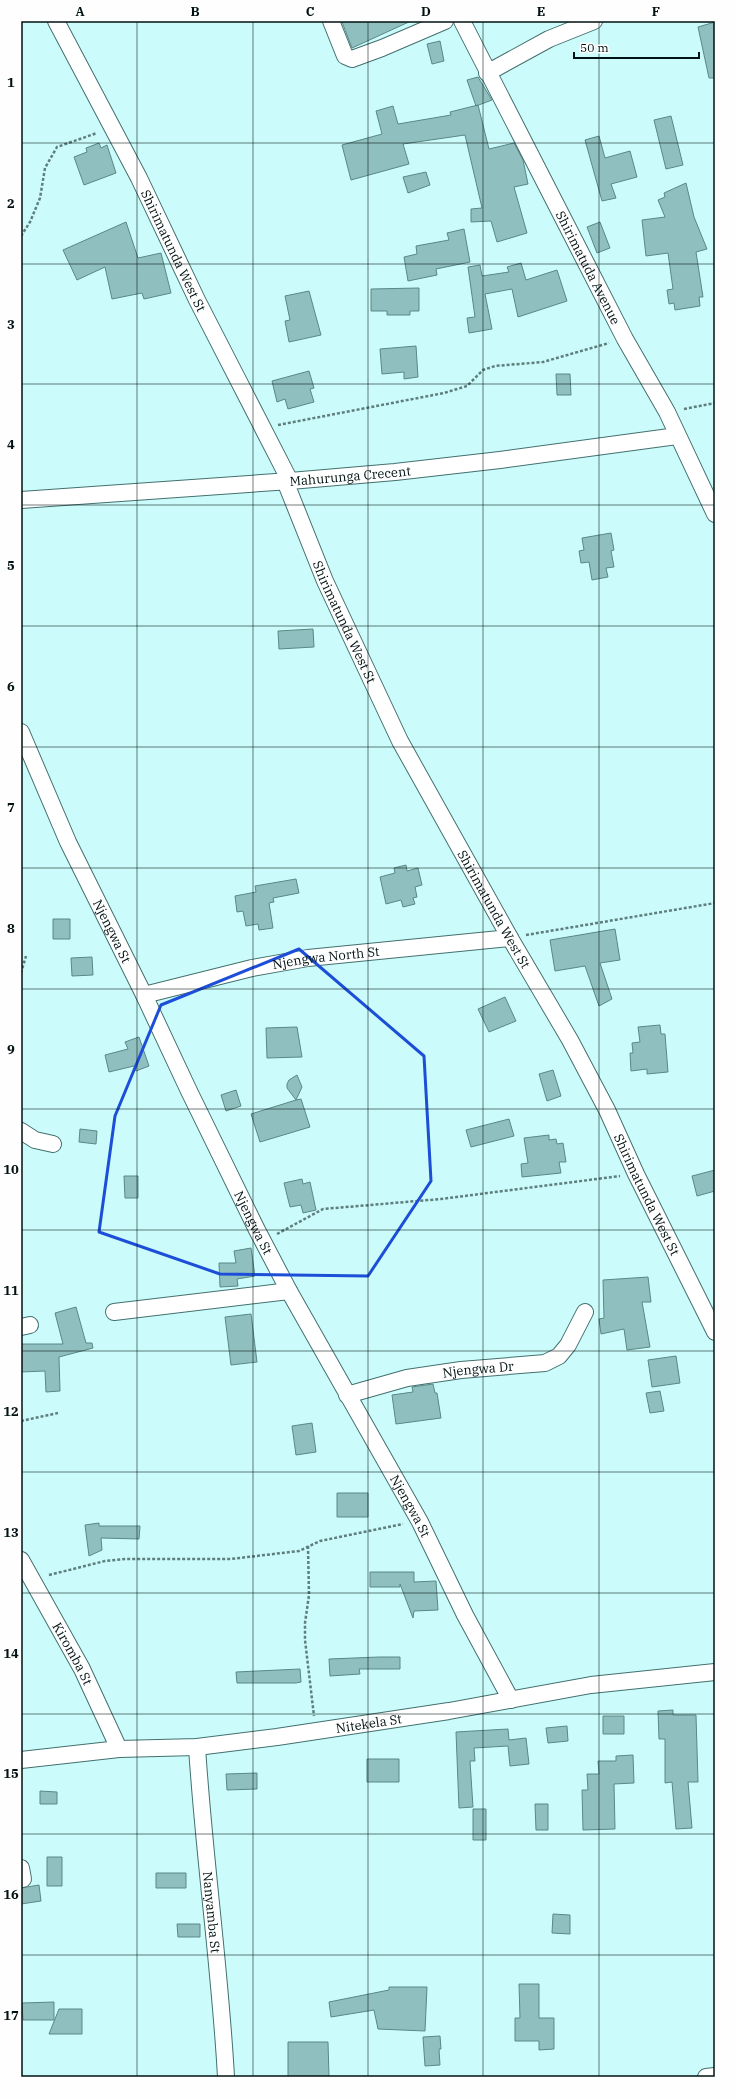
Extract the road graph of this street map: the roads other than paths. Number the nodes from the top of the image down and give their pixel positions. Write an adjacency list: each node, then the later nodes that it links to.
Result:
1 (56, 21): 8 (street, Shirimatunda West St)
2 (331, 21): 3 (street)
3 (445, 21)
4 (462, 21): 6 (street, Shirimatuda Avenue)
5 (594, 21): 6 (street)
6 (487, 73): 7 (street, Shirimatuda Avenue)
7 (677, 436): 8 (street, Mahurunga Crecent); 10 (street, Shirimatuda Avenue)
8 (287, 481): 9 (street, Mahurunga Crecent); 12 (street, Shirimatunda West St)
9 (21, 500)
10 (715, 514)
11 (21, 732): 13 (street, Njengwa St)
12 (510, 938): 13 (street, Njengwa North St); 19 (street, Shirimatunda West St)
13 (144, 995): 16 (street, Njengwa St)
14 (21, 1131): 15 (street)
15 (53, 1144)
16 (289, 1291): 17 (street); 20 (street, Njengwa St)
17 (114, 1312)
18 (585, 1312): 20 (street, Njengwa Dr)
19 (715, 1332)
20 (347, 1394): 23 (street, Njengwa St)
21 (21, 1560): 25 (street, Kiromba St)
22 (715, 1672): 23 (street, Nitekela St)
23 (511, 1700): 24 (street, Nitekela St)
24 (197, 1747): 25 (street, Nitekela St); 28 (street, Nanyamba St)
25 (120, 1749): 26 (street, Nitekela St)
26 (21, 1760)
27 (715, 2076): 29 (street)
28 (226, 2077)
29 (706, 2077)

